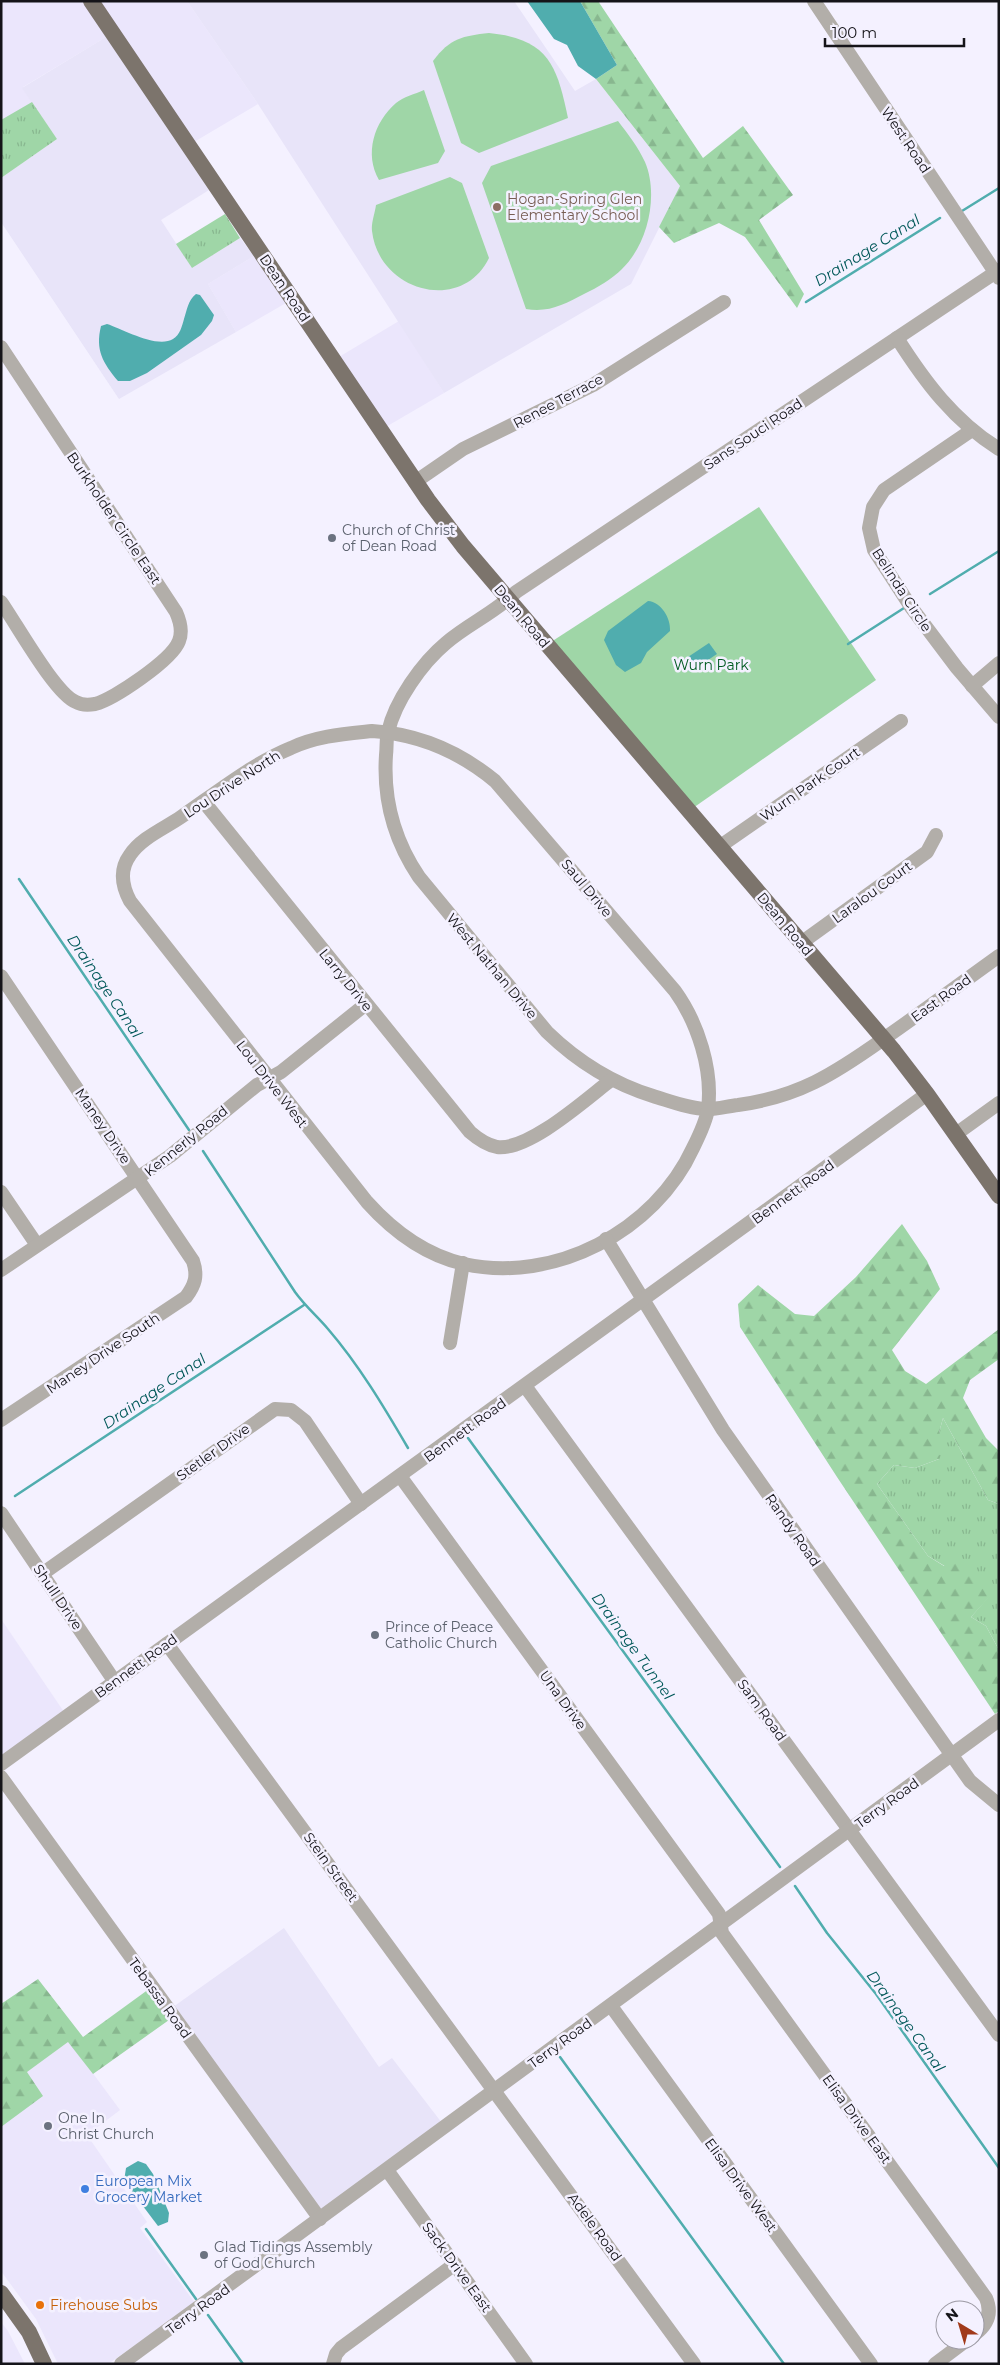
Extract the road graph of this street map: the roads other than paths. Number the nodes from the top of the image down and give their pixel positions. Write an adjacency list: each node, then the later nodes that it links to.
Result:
1 (91, 1): 9 (main road, Dean Road)
2 (814, 1): 3 (street, West Road)
3 (998, 273): 5 (street, Sans Souci Road)
4 (724, 302): 9 (street, Renee Terrace)
5 (897, 338): 7 (street); 10 (street, Sans Souci Road)
6 (1, 347): 11 (street, Burkholder Circle East)
7 (972, 430): 8 (street); 13 (street, Belinda Circle)
8 (999, 449)
9 (415, 482): 10 (main road, Dean Road)
10 (508, 599): 16 (street, Sans Souci Road); 19 (main road, Dean Road)
11 (1, 602)
12 (999, 663): 13 (street)
13 (972, 686): 14 (street, Belinda Circle)
14 (999, 717)
15 (901, 721): 19 (street, Wurn Park Court)
16 (388, 732): 17 (street, Lou Drive North); 27 (street, West Nathan Drive); 30 (street, Saul Drive)
17 (204, 802): 20 (street, Lou Drive North); 24 (street, Larry Drive)
18 (936, 835): 21 (street, Laralou Court)
19 (719, 847): 21 (main road, Dean Road)
20 (124, 866): 26 (street, Lou Drive West)
21 (801, 944): 25 (main road, Dean Road)
22 (999, 956): 25 (street, East Road)
23 (1, 976): 32 (street, Maney Drive)
24 (366, 1004): 26 (street, Kennerly Road); 27 (street, Larry Drive)
25 (883, 1039): 28 (main road, Dean Road); 30 (street, East Road)
26 (268, 1079): 32 (street, Kennerly Road); 37 (street, Lou Drive West)
27 (611, 1080): 30 (street, West Nathan Drive)
28 (927, 1094): 31 (main road, Dean Road); 40 (street, Bennett Road)
29 (999, 1103): 31 (street)
30 (708, 1109): 35 (street, Lou Drive West)
31 (956, 1134): 34 (main road, Dean Road)
32 (138, 1179): 36 (street, Kennerly Road); 39 (street, Maney Drive)
33 (1, 1192): 36 (street)
34 (999, 1196)
35 (606, 1239): 37 (street, Lou Drive West); 40 (street, Randy Road)
36 (38, 1245): 38 (street, Kennerly Road)
37 (463, 1264): 41 (street)
38 (1, 1270)
39 (196, 1279): 43 (street, Maney Drive South)
40 (644, 1300): 42 (street, Bennett Road); 51 (street, Randy Road)
41 (450, 1343)
42 (525, 1386): 44 (street, Bennett Road); 55 (street, Sam Road)
43 (1, 1420)
44 (400, 1476): 45 (street, Bennett Road); 56 (street, Una Drive)
45 (361, 1504): 47 (street, Stetler Drive); 48 (street, Bennett Road)
46 (1, 1513): 47 (street, Shull Drive)
47 (42, 1574): 49 (street, Shull Drive)
48 (167, 1644): 49 (street, Bennett Road); 59 (street, Stein Street)
49 (115, 1682): 52 (street, Bennett Road)
50 (999, 1720): 51 (street, Terry Road)
51 (952, 1755): 54 (street, Randy Road); 55 (street, Terry Road)
52 (1, 1764)
53 (1, 1777): 61 (street, Tebassa Road)
54 (999, 1805)
55 (850, 1830): 56 (street, Terry Road); 58 (street, Sam Road)
56 (721, 1925): 57 (street, Terry Road); 64 (street, Elisa Drive East)
57 (611, 2006): 59 (street, Terry Road); 71 (street, Elisa Drive West)
58 (999, 2035)
59 (495, 2090): 60 (street, Terry Road); 70 (street, Adele Road)
60 (387, 2170): 61 (street, Terry Road); 62 (street, Sack Drive East)
61 (320, 2219): 68 (street, Terry Road)
62 (455, 2264): 66 (street); 69 (street, Sack Drive East)
63 (1, 2293): 67 (main road)
64 (985, 2324)
65 (953, 2350): 72 (street)
66 (333, 2363)
67 (44, 2364)
68 (121, 2364)
69 (526, 2364)
70 (694, 2364)
71 (871, 2364)
72 (935, 2364)

